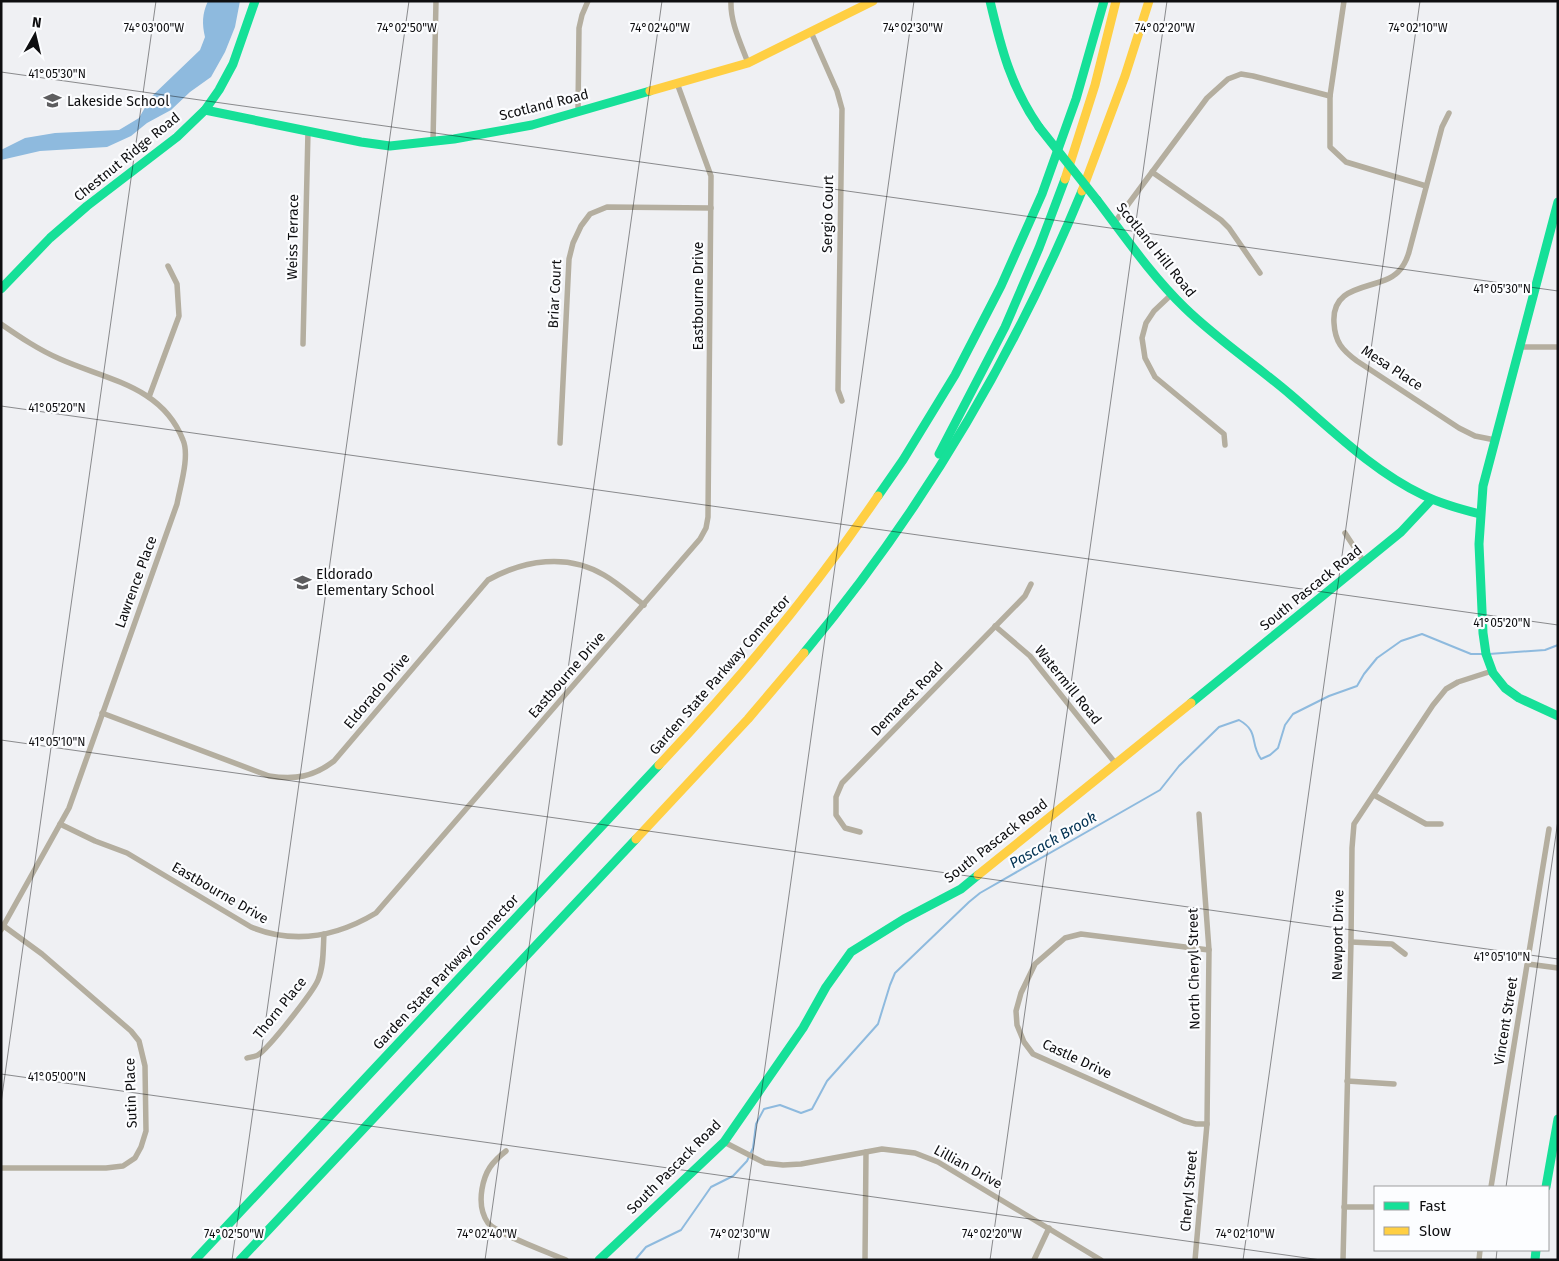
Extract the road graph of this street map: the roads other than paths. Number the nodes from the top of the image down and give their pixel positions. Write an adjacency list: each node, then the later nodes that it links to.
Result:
1 (255, 1): 15 (main road, Chestnut Ridge Road)
2 (436, 1): 19 (street)
3 (588, 1): 16 (street)
4 (731, 1): 12 (street)
5 (874, 1): 11 (main road, Scotland Road)
6 (990, 1): 24 (main road, Scotland Hill Road, bridge)
7 (1104, 1): 77 (main road, Garden State Parkway Connector)
8 (1116, 1): 40 (main road)
9 (1148, 1): 40 (main road)
10 (1344, 1): 14 (street)
11 (811, 32): 12 (main road, Scotland Road); 34 (street, Sergio Court)
12 (748, 63): 13 (main road, Scotland Road)
13 (678, 83): 16 (main road, Scotland Road); 23 (street, Eastbourne Drive)
14 (1330, 96): 20 (street); 21 (street)
15 (205, 110): 18 (main road, Scotland Road); 27 (main road, Chestnut Ridge Road)
16 (578, 111): 19 (main road, Scotland Road)
17 (1450, 113): 21 (street, Mesa Place)
18 (308, 131): 19 (main road, Scotland Road); 30 (street, Weiss Terrace)
19 (433, 141)
20 (1152, 172): 24 (street); 26 (street)
21 (1426, 186): 35 (street, Mesa Place)
22 (1558, 202): 31 (main road)
23 (711, 208): 36 (street, Briar Court); 44 (street, Eastbourne Drive)
24 (1115, 222): 28 (main road, Scotland Hill Road)
25 (168, 266): 33 (street)
26 (1260, 273)
27 (1, 289)
28 (1172, 294): 37 (street); 38 (main road, Scotland Hill Road)
29 (1, 324): 33 (street, Lawrence Place)
30 (303, 344)
31 (1521, 347): 32 (street); 35 (main road)
32 (1558, 347)
33 (149, 396): 47 (street, Lawrence Place)
34 (842, 401)
35 (1496, 440): 39 (main road)
36 (560, 443)
37 (1225, 445)
38 (1431, 500): 39 (main road, Scotland Hill Road); 42 (main road, South Pascack Road)
39 (1480, 514): 46 (main road)
40 (900, 526): 78 (main road)
41 (1345, 533): 42 (street)
42 (1364, 562): 49 (main road, South Pascack Road)
43 (1031, 584): 45 (street, Demarest Road)
44 (644, 605): 47 (street, Eldorado Drive); 57 (street, Eastbourne Drive)
45 (995, 626): 49 (street, Watermill Road); 55 (street, Demarest Road)
46 (1491, 667): 48 (main road); 50 (street, Newport Drive)
47 (102, 713): 52 (street, Lawrence Place)
48 (1558, 716)
49 (1116, 764): 68 (main road, South Pascack Road)
50 (1374, 795): 53 (street); 58 (street, Newport Drive)
51 (1199, 814): 59 (street, North Cheryl Street)
52 (60, 824): 56 (street, Lawrence Place); 57 (street, Eastbourne Drive)
53 (1441, 824)
54 (1549, 829): 61 (street, Vincent Street)
55 (860, 832)
56 (2, 927): 71 (street, Sutin Place)
57 (324, 934): 63 (street, Thorn Place)
58 (1351, 942): 60 (street); 64 (street, Newport Drive)
59 (1209, 950): 67 (street, North Cheryl Street); 67 (street, Castle Drive)
60 (1405, 954)
61 (1528, 964): 62 (street); 72 (street, Vincent Street)
62 (1558, 968)
63 (247, 1058)
64 (1347, 1082): 65 (street); 75 (street, Newport Drive)
65 (1394, 1084)
66 (1558, 1119): 73 (main road)
67 (1207, 1124): 84 (street, Cheryl Street)
68 (724, 1142): 70 (street, Lillian Drive); 80 (main road, South Pascack Road)
69 (506, 1151): 79 (street)
70 (866, 1152): 76 (street, Lillian Drive); 81 (street)
71 (1, 1168)
72 (1491, 1186)
73 (1546, 1186)
74 (1374, 1206): 75 (street)
75 (1344, 1207): 85 (street, Newport Drive)
76 (1049, 1228): 82 (street); 83 (street, Lillian Drive)
77 (195, 1260)
78 (240, 1260)
79 (566, 1260)
80 (599, 1260)
81 (865, 1260)
82 (1034, 1260)
83 (1102, 1260)
84 (1195, 1260)
85 (1343, 1260)

